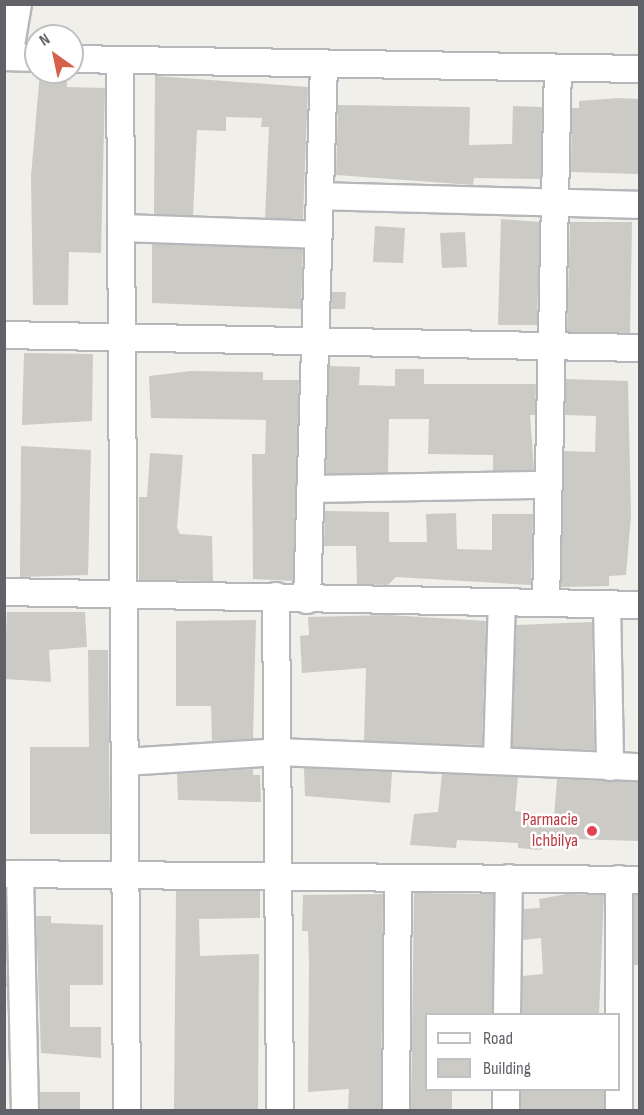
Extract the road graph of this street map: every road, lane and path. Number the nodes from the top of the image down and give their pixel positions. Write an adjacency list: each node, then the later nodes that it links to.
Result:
1 (18, 4): 2 (street)
2 (7, 57): 3 (street)
3 (24, 58)
4 (84, 59): 5 (street)
5 (120, 60): 6 (street); 12 (street)
6 (324, 65): 7 (street); 9 (street)
7 (558, 68): 8 (street); 10 (street)
8 (639, 69)
9 (320, 196): 10 (street); 13 (street)
10 (555, 202): 11 (street); 17 (street)
11 (639, 205)
12 (121, 228): 13 (street); 15 (street)
13 (318, 235): 16 (street)
14 (4, 335): 15 (street)
15 (122, 335): 16 (street); 23 (street)
16 (315, 344): 17 (street); 20 (street)
17 (552, 344): 18 (street); 19 (street)
18 (639, 348)
19 (548, 485): 20 (street); 26 (street)
20 (310, 489): 24 (street)
21 (4, 592): 23 (street)
22 (276, 596): 23 (street); 24 (street); 29 (street)
23 (124, 597): 31 (street)
24 (307, 600): 25 (street)
25 (502, 602): 26 (street); 30 (street)
26 (546, 603): 27 (street)
27 (607, 604): 28 (street); 32 (street)
28 (639, 605)
29 (278, 752): 30 (street); 31 (street); 36 (street)
30 (497, 758): 32 (street)
31 (125, 762): 35 (street)
32 (610, 767): 33 (street)
33 (639, 767)
34 (12, 874): 35 (street); 44 (street)
35 (125, 874): 36 (street); 45 (street)
36 (277, 877): 37 (street); 46 (street)
37 (398, 878): 38 (street); 47 (street)
38 (509, 879): 39 (street); 40 (street)
39 (629, 880): 41 (street)
40 (507, 1013)
41 (620, 1087)
42 (506, 1091): 48 (street)
43 (620, 1091): 49 (street)
44 (25, 1110)
45 (127, 1110)
46 (280, 1110)
47 (396, 1110)
48 (506, 1110)
49 (619, 1110)

